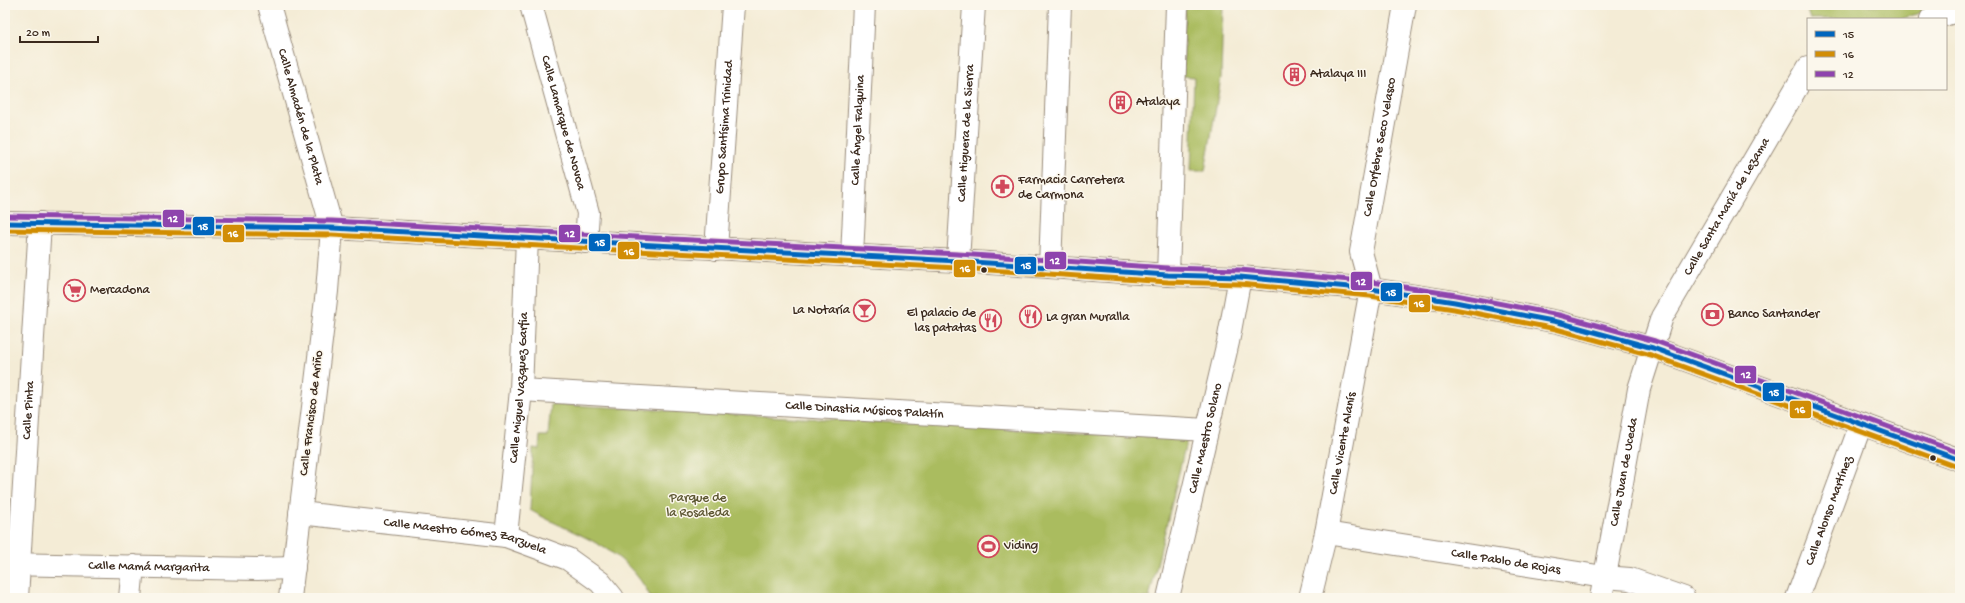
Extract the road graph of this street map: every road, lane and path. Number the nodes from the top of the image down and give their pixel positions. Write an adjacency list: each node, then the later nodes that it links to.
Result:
1 (269, 5): 14 (street, Calle Almadén de la Plata)
2 (531, 5): 16 (street, Calle Lamarque de Novoa)
3 (733, 5): 17 (street, Grupo Santísima Trinidad)
4 (864, 5): 18 (street, Calle Ángel Falquina)
5 (974, 5): 19 (street, Calle Higuera de la Sierra)
6 (1060, 5): 20 (street)
7 (1177, 5): 21 (street)
8 (1405, 5): 23 (street, Calle Orfebre Seco Velasco)
9 (1960, 10): 10 (street)
10 (1934, 18)
11 (1807, 70): 24 (street, Calle Santa Mariá de Lezama)
12 (5, 223): 13 (street)
13 (40, 223): 14 (street); 32 (street, Calle Pinta)
14 (332, 228): 15 (street); 29 (street, Calle Francisco de Ariño)
15 (527, 238): 16 (street); 25 (street, Calle Miguel Vazquez Garfia)
16 (586, 242): 17 (street)
17 (716, 249): 18 (street)
18 (852, 256): 19 (street)
19 (958, 261): 20 (street)
20 (1050, 267): 21 (street)
21 (1168, 275): 22 (street)
22 (1240, 277): 23 (street); 27 (street, Calle Maestro Solano)
23 (1371, 289): 24 (street); 30 (street, Calle Vicente Alanís)
24 (1653, 348): 26 (street); 35 (street, Calle Juan de Uceda)
25 (521, 390): 27 (street, Calle Dinastia Músicos Palatín); 31 (street, Calle Miguel Vazquez Garfia)
26 (1861, 424): 28 (street); 43 (street, Calle Alonso Martínez)
27 (1208, 430): 40 (street, Calle Maestro Solano)
28 (1960, 460)
29 (300, 513): 31 (street, Calle Maestro Gómez Zarzuela); 34 (street, Calle Francisco de Ariño)
30 (1326, 533): 35 (street, Calle Pablo de Rojas); 41 (street, Calle Vicente Alanís)
31 (506, 536): 39 (street, Calle Maestro Gómez Zarzuela)
32 (12, 564): 33 (street, Calle Mamá Margarita); 36 (street, Calle Pinta)
33 (133, 566): 34 (street, Calle Mamá Margarita); 37 (street)
34 (294, 568): 38 (street, Calle Francisco de Ariño)
35 (1602, 588): 42 (street, Calle Pablo de Rojas)
36 (17, 598)
37 (130, 598)
38 (290, 598)
39 (613, 598)
40 (1168, 598)
41 (1310, 598)
42 (1684, 598)
43 (1797, 598)

